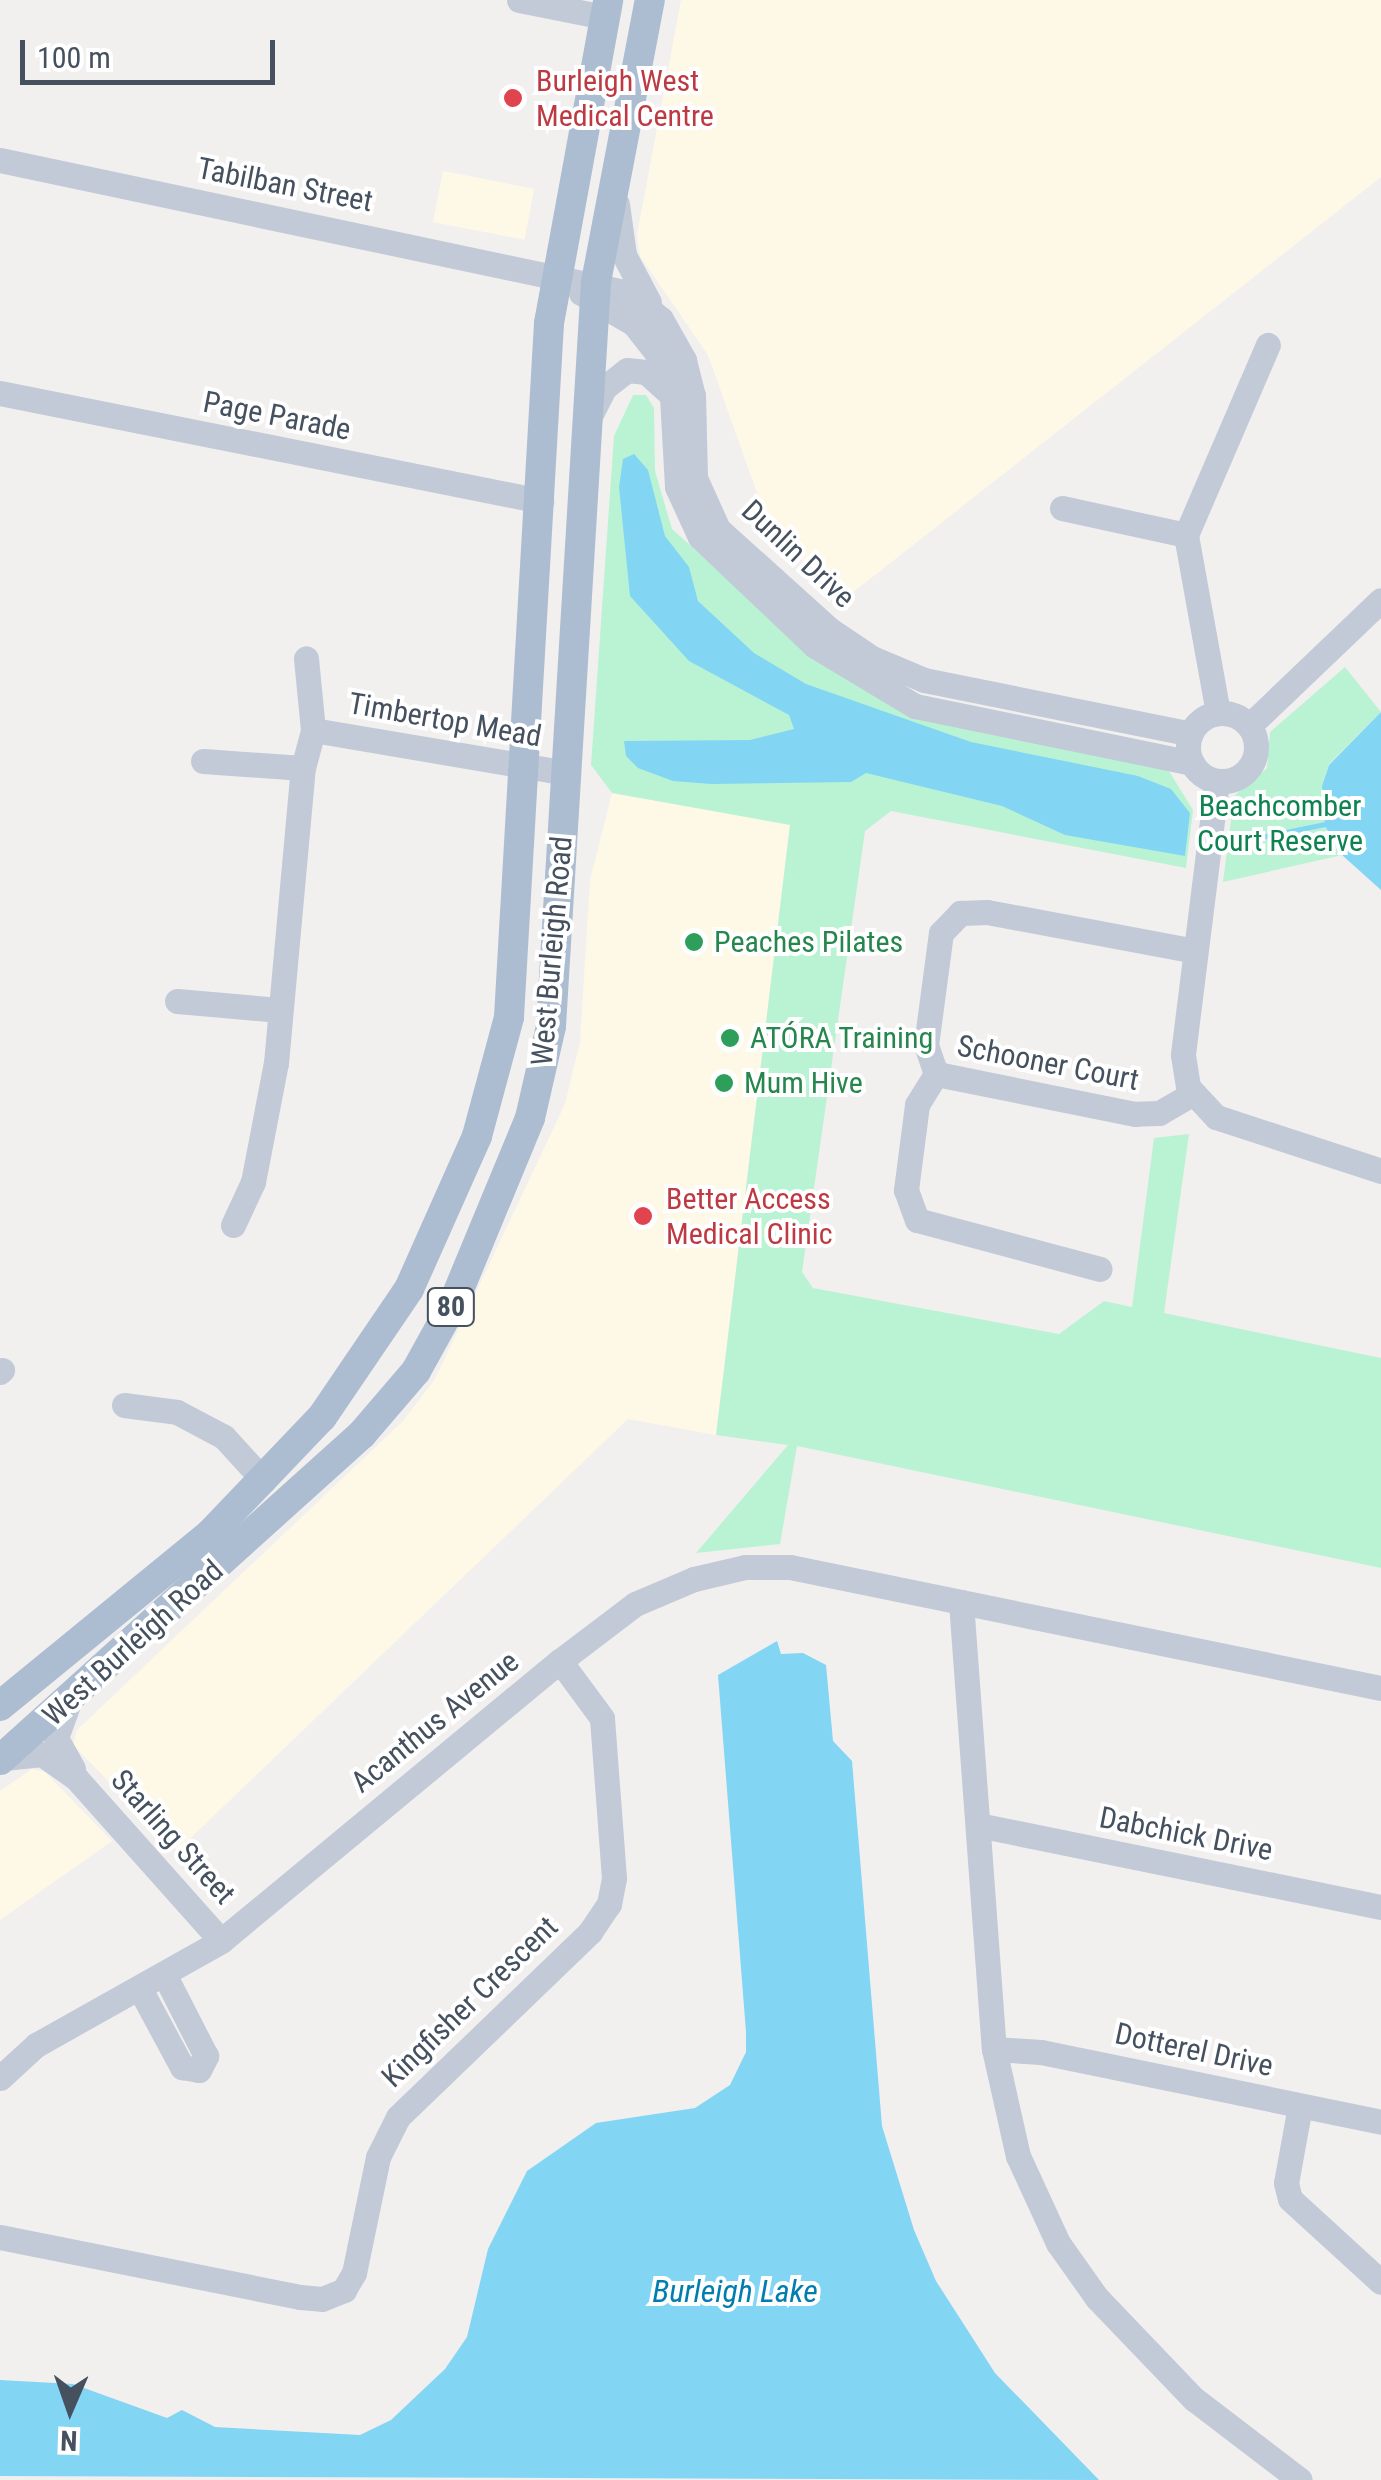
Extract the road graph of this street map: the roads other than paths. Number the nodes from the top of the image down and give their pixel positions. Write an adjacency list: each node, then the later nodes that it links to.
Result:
1 (519, 0): 3 (street)
2 (650, 0): 5 (main road, West Burleigh Road / 80)
3 (606, 8): 6 (main road, West Burleigh Road / 80)
4 (0, 160): 6 (street, Tabilban Street)
5 (614, 174): 7 (main road, West Burleigh Road / 80); 8 (street)
6 (556, 277): 7 (street, Dunlin Drive); 13 (main road, West Burleigh Road / 80)
7 (595, 292): 8 (street, Dunlin Drive); 11 (street, Dunlin Drive); 12 (main road, West Burleigh Road / 80)
8 (654, 312): 14 (street, Dunlin Drive)
9 (1268, 345): 16 (street)
10 (0, 393): 13 (street, Page Parade)
11 (672, 397): 12 (street); 14 (street, Dunlin Drive)
12 (586, 437): 27 (main road, West Burleigh Road / 80)
13 (541, 500): 26 (main road, West Burleigh Road / 80)
14 (694, 505): 22 (street, Dunlin Drive); 24 (street, Dunlin Drive)
15 (1062, 508): 16 (street)
16 (1186, 535): 19 (street)
17 (1381, 600): 20 (street)
18 (306, 658): 21 (street, Timbertop Mead)
19 (1218, 713): 20 (street); 22 (street)
20 (1250, 726): 28 (street)
21 (312, 730): 25 (street, Timbertop Mead); 26 (street, Timbertop Mead)
22 (1190, 734): 24 (street)
23 (203, 761): 25 (street)
24 (1192, 763): 28 (street)
25 (303, 768): 31 (street, Timbertop Mead)
26 (524, 768): 27 (street, Timbertop Mead); 38 (main road, West Burleigh Road / 80)
27 (566, 774): 42 (main road, West Burleigh Road / 80)
28 (1215, 793): 29 (street)
29 (1195, 951): 32 (street, Schooner Court); 33 (street)
30 (176, 1001): 31 (street)
31 (280, 1010): 35 (street, Timbertop Mead)
32 (936, 1074): 33 (street, Schooner Court); 36 (street)
33 (1192, 1094): 34 (street)
34 (1381, 1171)
35 (233, 1225)
36 (1100, 1269)
37 (124, 1405): 38 (street)
38 (264, 1481): 43 (main road, West Burleigh Road / 80)
39 (961, 1602): 40 (street, Acanthus Avenue); 41 (street, Acanthus Avenue); 46 (street)
40 (560, 1661): 48 (street, Acanthus Avenue); 55 (street, Kingfisher Crescent)
41 (1381, 1688)
42 (69, 1702): 44 (main road, West Burleigh Road / 80); 45 (street, Starling Street)
43 (0, 1706)
44 (2, 1759): 45 (street, Starling Street)
45 (76, 1778): 48 (street, Starling Street)
46 (978, 1825): 47 (street, Dabchick Drive); 51 (street)
47 (1381, 1906)
48 (221, 1940): 49 (street, Acanthus Avenue)
49 (166, 1976): 50 (street, Acanthus Avenue); 50 (street)
50 (140, 1989): 52 (street, Acanthus Avenue)
51 (994, 2050): 53 (street, Dotterel Drive); 57 (street)
52 (0, 2078)
53 (1300, 2106): 54 (street, Dotterel Drive); 56 (street)
54 (1381, 2122)
55 (0, 2238)
56 (1381, 2282)
57 (1300, 2480)

